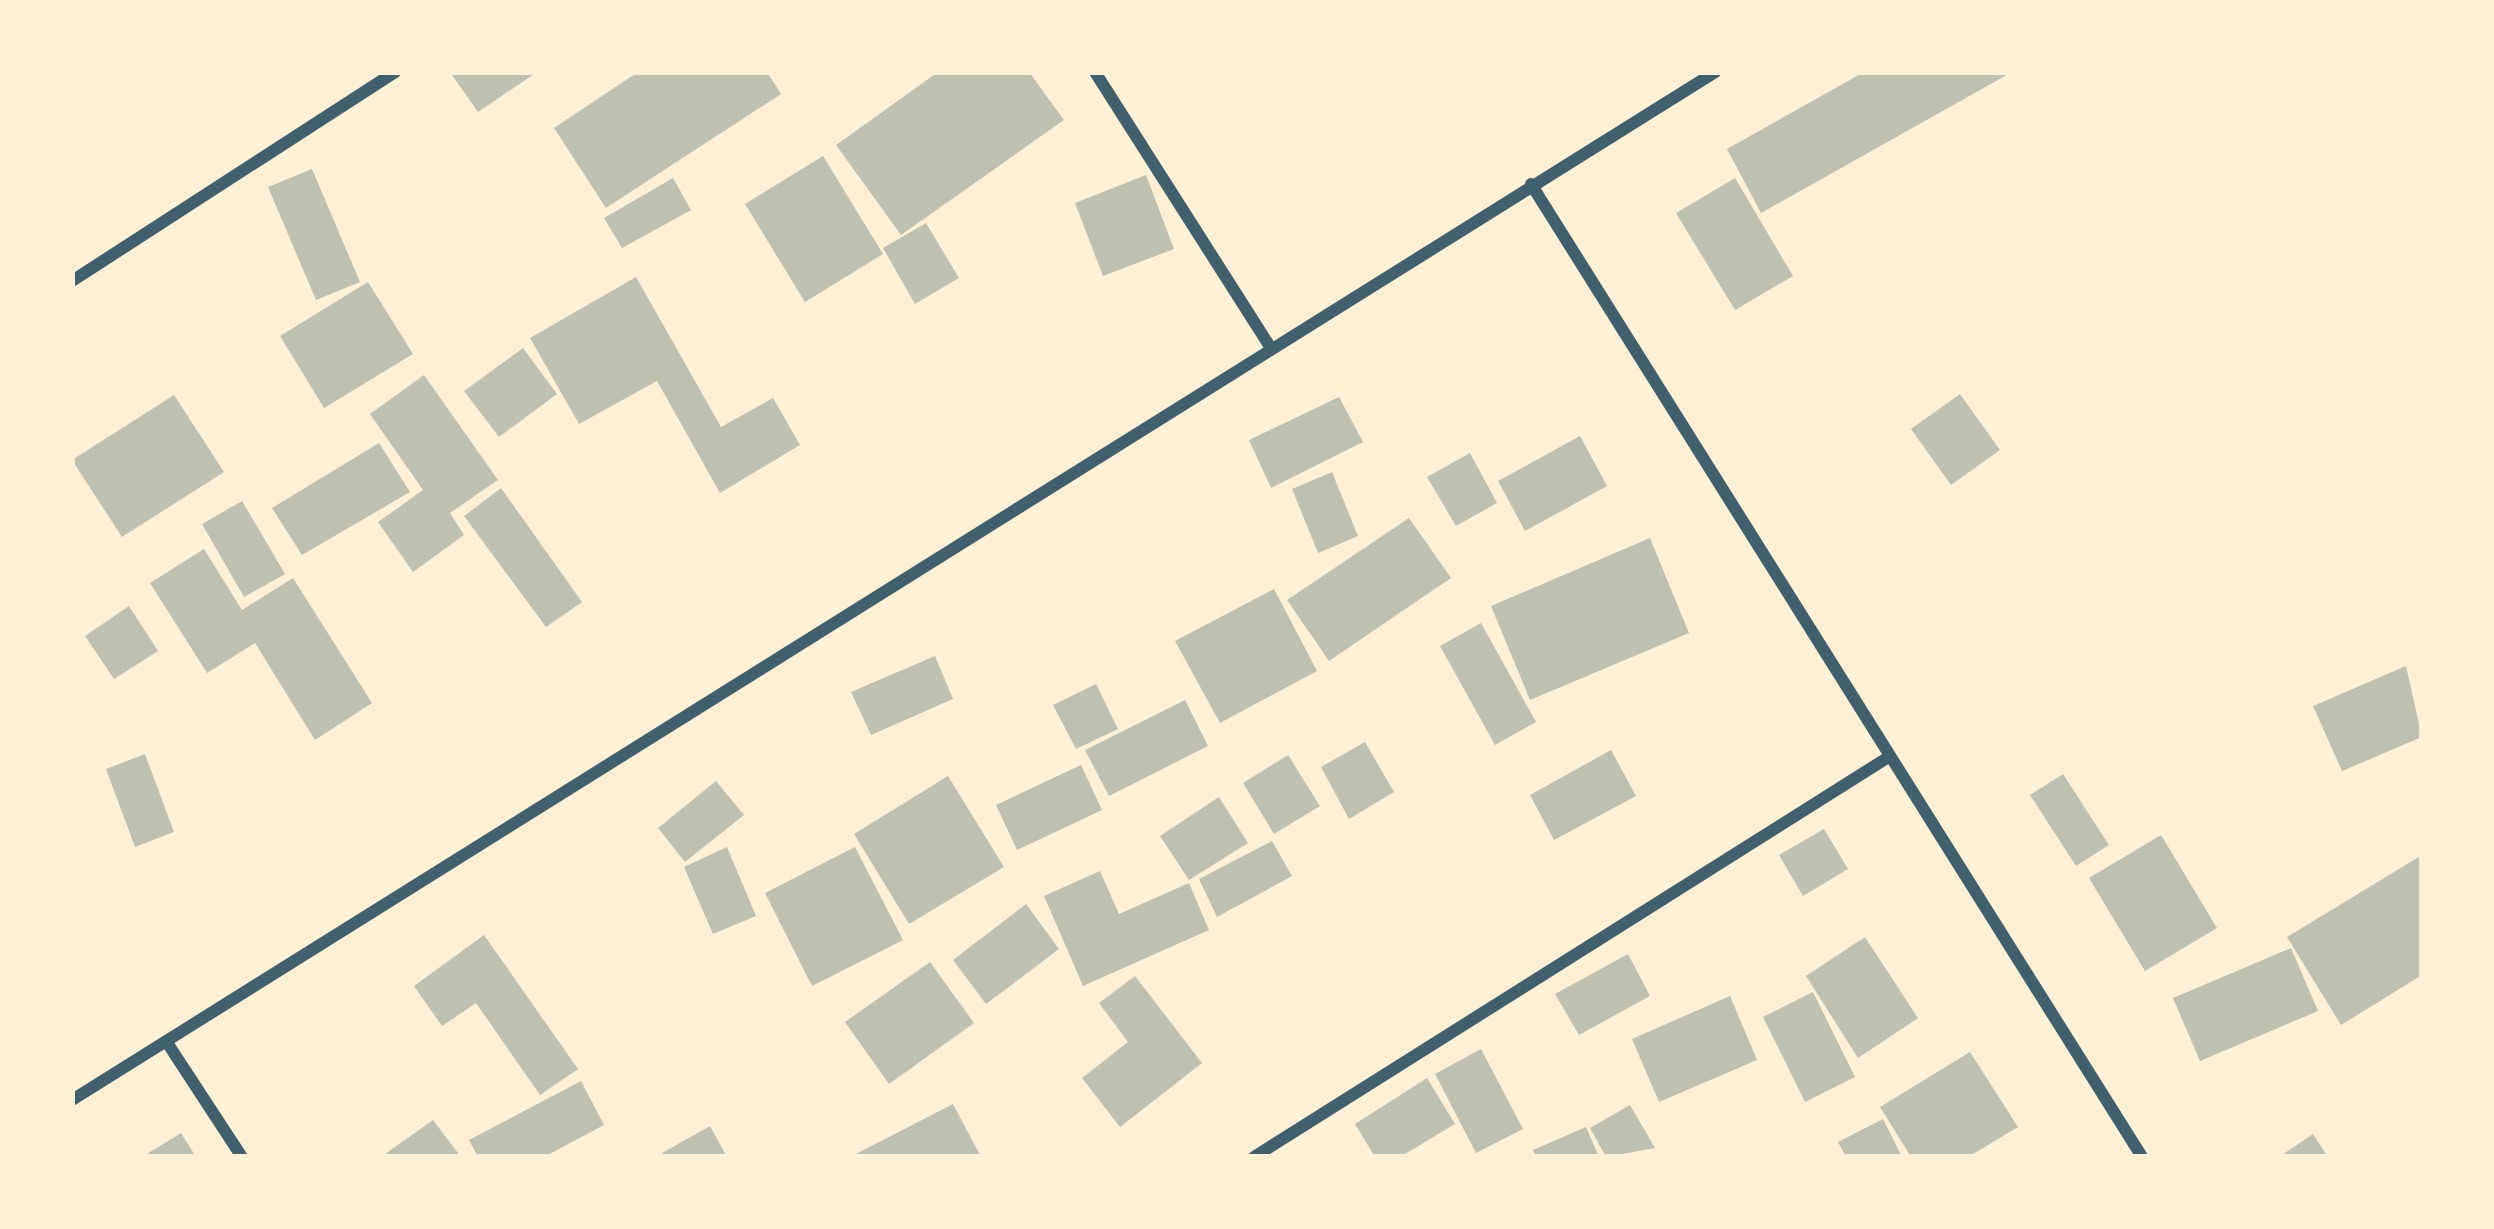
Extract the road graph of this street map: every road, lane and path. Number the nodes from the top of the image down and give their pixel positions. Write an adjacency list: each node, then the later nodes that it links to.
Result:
1 (395, 72): 5 (street)
2 (1095, 72): 6 (street)
3 (1714, 72): 4 (street)
4 (1532, 184): 6 (street); 7 (street)
5 (72, 281)
6 (1268, 344): 8 (street)
7 (1884, 760): 11 (street); 12 (street)
8 (168, 1044): 9 (street); 10 (street)
9 (72, 1100)
10 (242, 1157)
11 (1254, 1157)
12 (2142, 1157)

